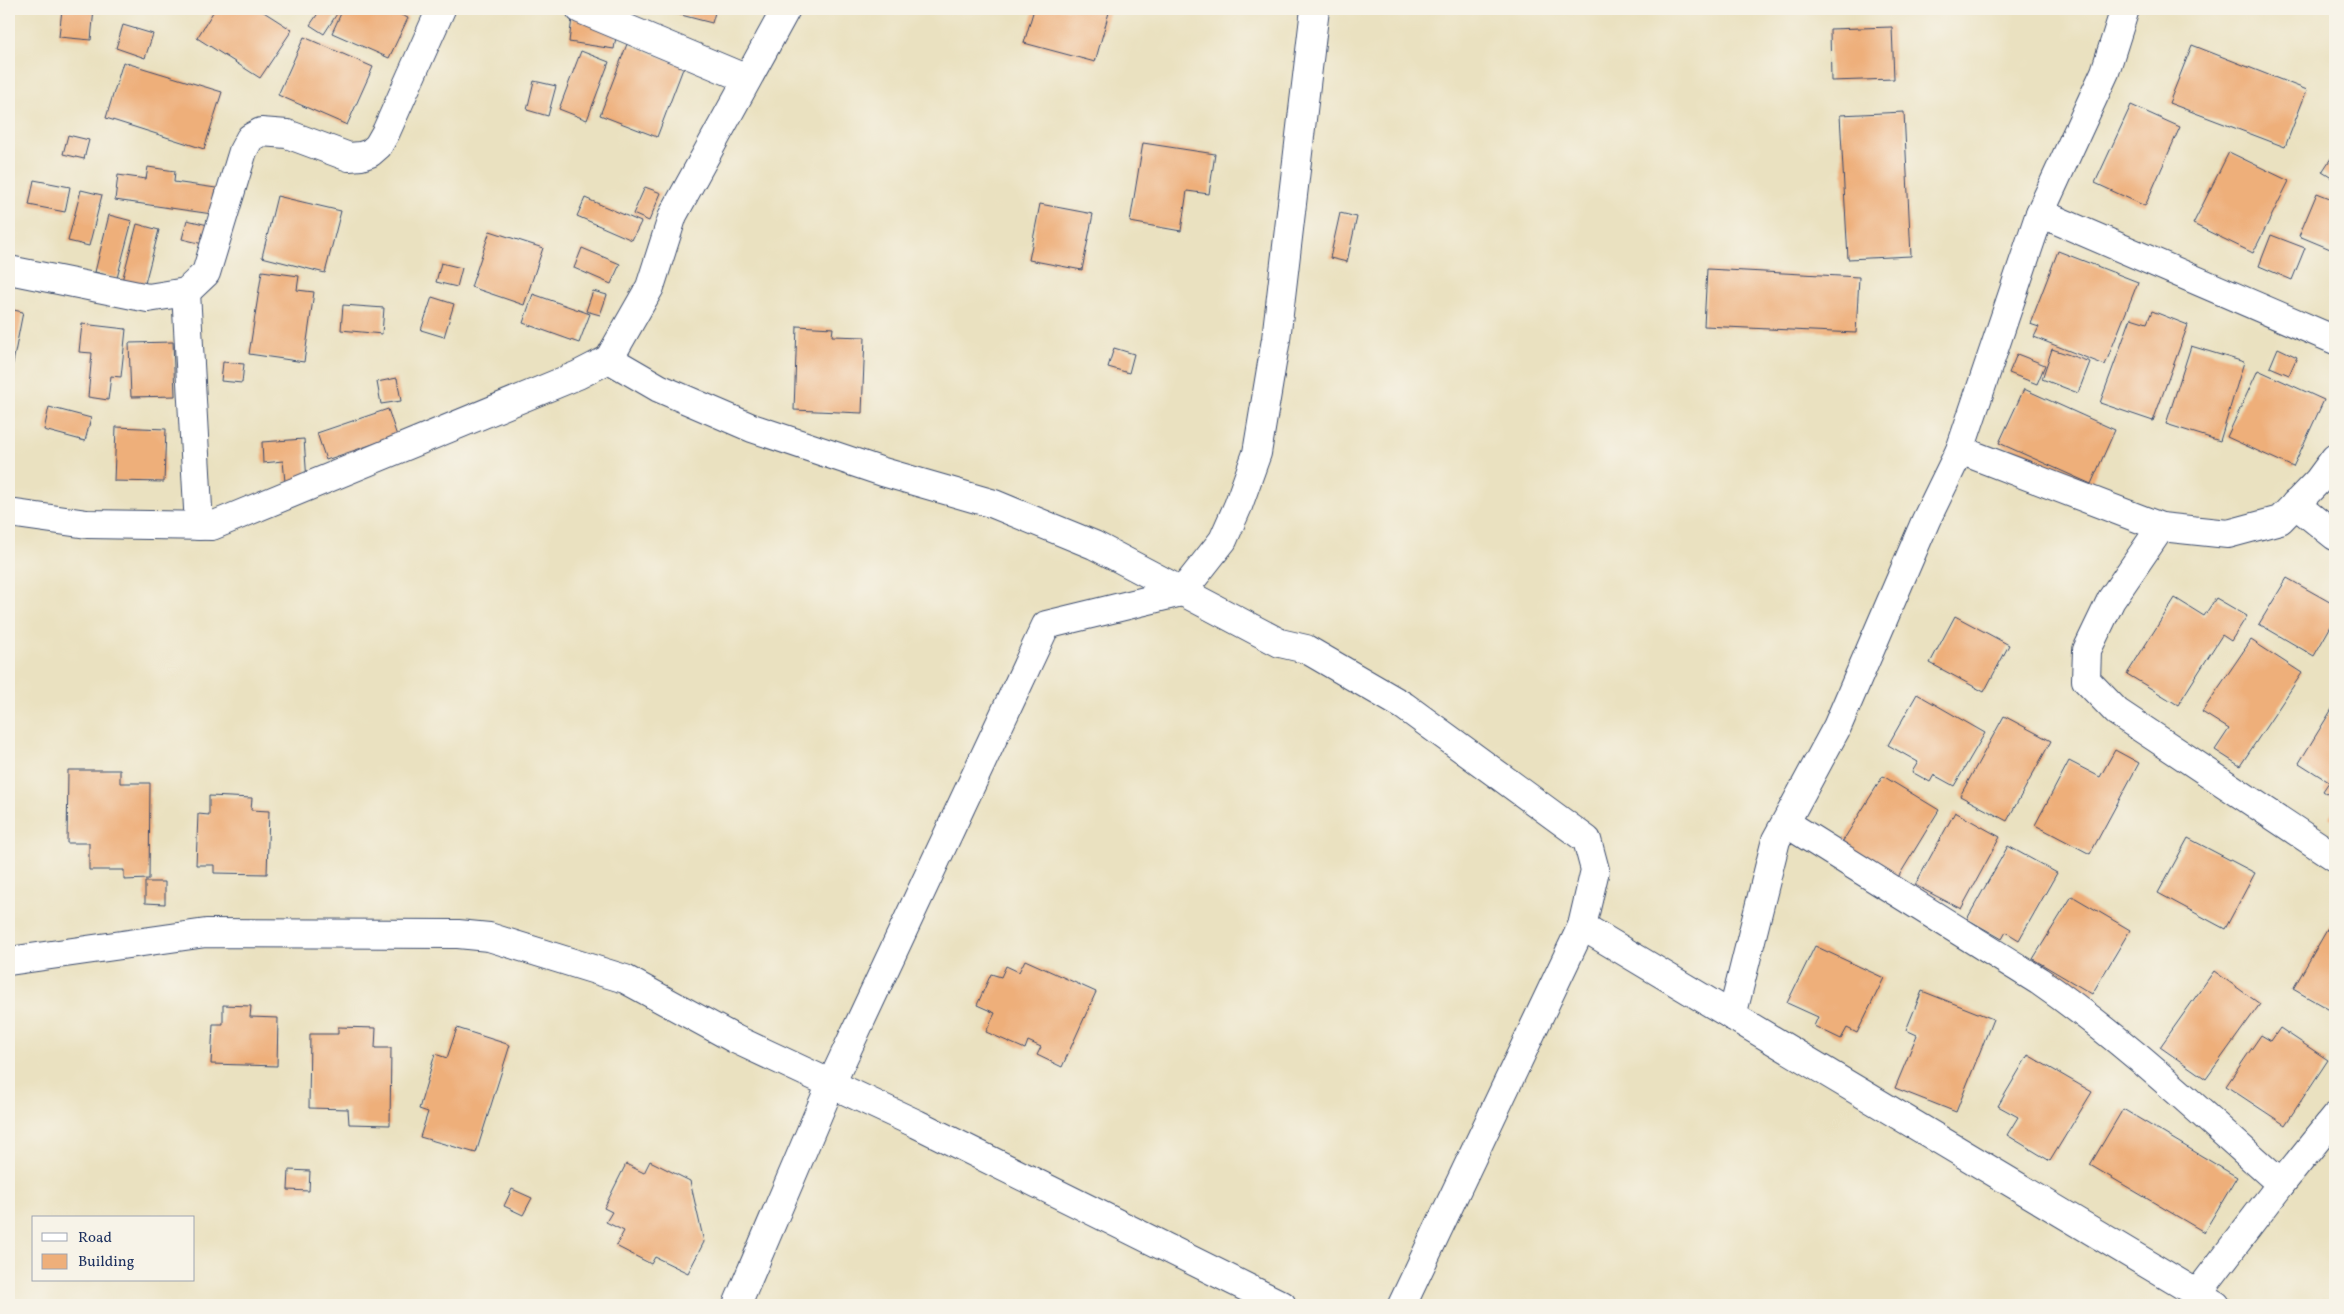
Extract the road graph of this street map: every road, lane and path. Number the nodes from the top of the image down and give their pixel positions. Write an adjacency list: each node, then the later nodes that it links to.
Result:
1 (441, 9): 9 (street)
2 (580, 9): 6 (street)
3 (786, 9): 6 (street)
4 (1315, 9): 19 (street)
5 (2124, 9): 7 (street)
6 (747, 79): 11 (street)
7 (2040, 213): 10 (street); 12 (street)
8 (9, 270): 9 (street)
9 (186, 292): 16 (street)
10 (2335, 340)
11 (609, 359): 16 (street); 19 (street)
12 (1960, 450): 17 (street); 20 (street)
13 (2335, 458): 14 (street)
14 (2295, 504): 17 (street); 18 (street)
15 (9, 513): 16 (street)
16 (198, 526)
17 (2161, 528): 21 (street)
18 (2335, 536)
19 (1182, 592): 22 (street); 25 (street)
20 (1786, 823): 24 (street); 27 (street)
21 (2335, 857)
22 (1582, 926): 24 (street); 31 (street)
23 (9, 961): 25 (street)
24 (1732, 1016): 28 (street)
25 (831, 1084): 29 (street); 30 (street)
26 (2335, 1117): 27 (street)
27 (2281, 1184): 28 (street)
28 (2206, 1300)
29 (737, 1305)
30 (1282, 1305)
31 (1402, 1305)

